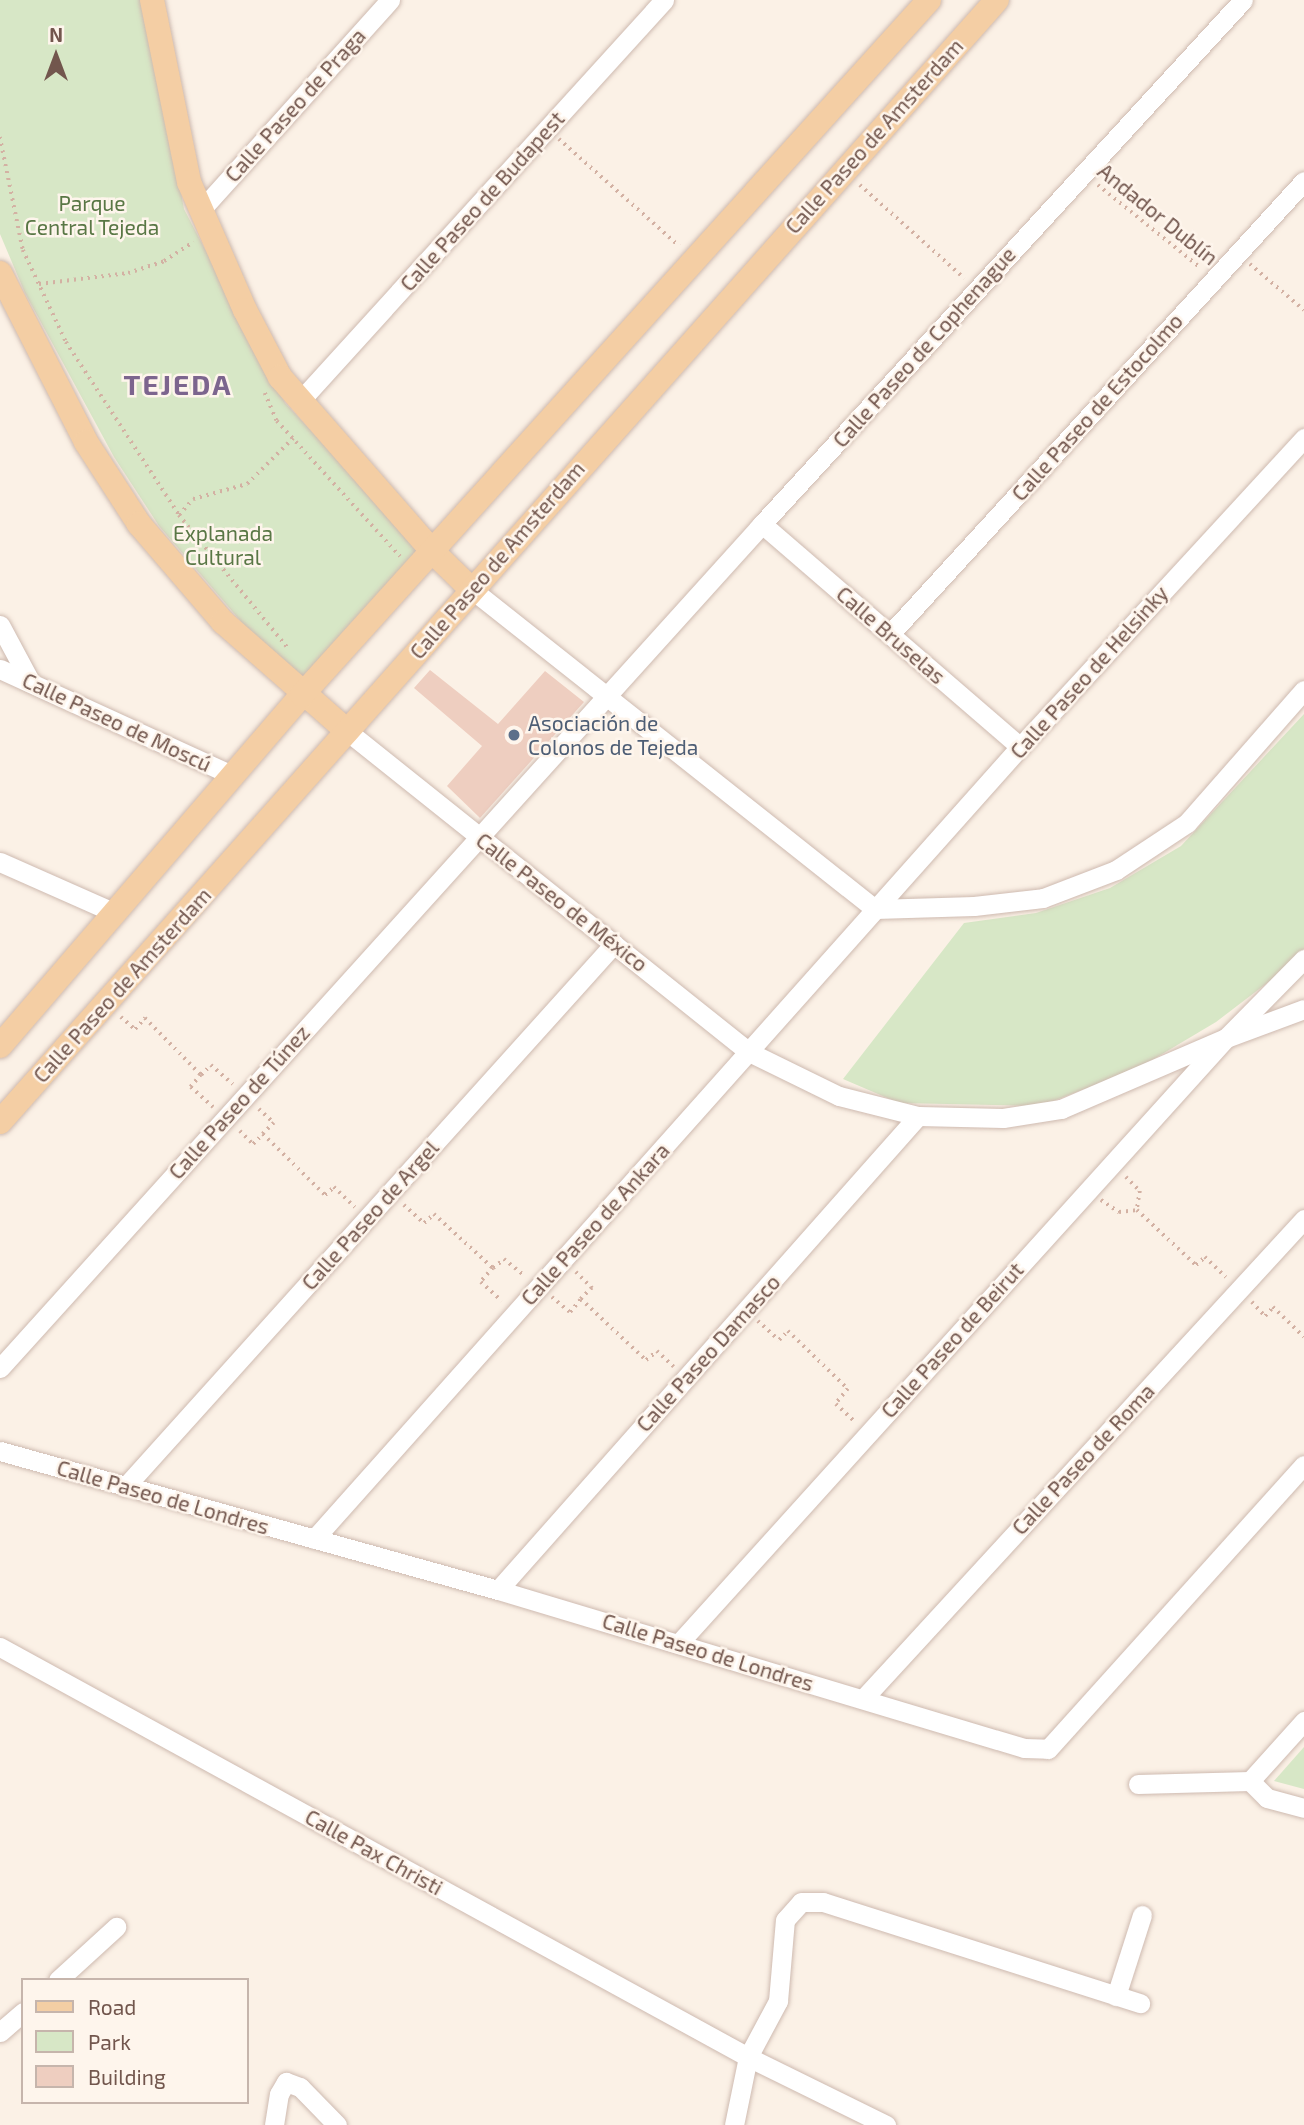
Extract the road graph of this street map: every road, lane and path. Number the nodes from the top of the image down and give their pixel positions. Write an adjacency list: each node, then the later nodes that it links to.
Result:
1 (152, 0): 12 (main road)
2 (390, 0): 12 (street, Calle Paseo de Praga)
3 (664, 0): 7 (street, Calle Paseo de Budapest)
4 (929, 0): 15 (main road)
5 (997, 0): 9 (main road, Calle Paseo de Amsterdam)
6 (1243, 0): 10 (street, Calle Paseo de Cophenague)
7 (547, 129): 15 (path); 21 (street, Calle Paseo de Budapest)
8 (0, 137): 18 (path)
9 (843, 170): 19 (path); 27 (main road, Calle Paseo de Amsterdam)
10 (1083, 172): 17 (path, Andador Dublín); 19 (street, Calle Paseo de Cophenague)
11 (1304, 181): 14 (street, Calle Paseo de Estocolmo)
12 (200, 211): 21 (main road)
13 (200, 238): 18 (path)
14 (1238, 253): 17 (street, Calle Paseo de Estocolmo); 20 (path, Andador Dublín)
15 (695, 261): 26 (main road)
16 (0, 273): 34 (main road, Calle Paseo de México)
17 (1214, 279): 29 (street, Calle Paseo de Estocolmo)
18 (39, 284): 24 (path)
19 (976, 290): 25 (street, Calle Paseo de Cophenague)
20 (1304, 310)
21 (299, 402): 26 (main road)
22 (293, 438): 24 (path)
23 (1304, 438): 37 (street, Calle Paseo de Helsinky)
24 (179, 515): 30 (path)
25 (762, 524): 29 (street, Calle Bruselas); 35 (street, Calle Paseo de Cophenague)
26 (433, 552): 27 (main road); 34 (main road)
27 (470, 588): 35 (street); 36 (main road, Calle Paseo de Amsterdam)
28 (0, 625): 32 (street)
29 (891, 633): 37 (street, Calle Bruselas)
30 (294, 656)
31 (0, 669): 32 (street, Calle Paseo de Moscú)
32 (30, 681): 38 (street, Calle Paseo de Moscú)
33 (1304, 690): 41 (street)
34 (302, 695): 36 (main road, Calle Paseo de México); 38 (main road)
35 (608, 697): 39 (street, Calle Paseo de Túnez); 41 (street)
36 (347, 731): 39 (street, Calle Paseo de México); 45 (main road, Calle Paseo de Amsterdam)
37 (1020, 747): 41 (street, Calle Paseo de Helsinky)
38 (234, 776): 42 (main road)
39 (478, 836): 43 (street, Calle Paseo de México); 51 (street, Calle Paseo de Túnez)
40 (0, 862): 42 (street)
41 (875, 909): 49 (street, Calle Paseo de Ankara)
42 (115, 913): 48 (main road)
43 (614, 944): 49 (street, Calle Paseo de México); 58 (street, Calle Paseo de Argel)
44 (1304, 959): 47 (street, Calle Paseo de México)
45 (106, 1003): 50 (path); 54 (main road, Calle Paseo de Amsterdam)
46 (1304, 1009): 47 (street)
47 (1226, 1038): 52 (street, Calle Paseo de México); 56 (street, Calle Paseo de Beirut)
48 (1, 1045)
49 (748, 1052): 52 (street, Calle Paseo de México); 62 (street, Calle Paseo de Ankara)
50 (201, 1075): 51 (path); 53 (path)
51 (245, 1096): 53 (street, Calle Paseo de Túnez); 55 (path)
52 (918, 1116): 67 (street, Calle Paseo Damasco)
53 (225, 1118): 55 (path); 70 (street, Calle Paseo de Túnez)
54 (0, 1122)
55 (263, 1134): 60 (path)
56 (1112, 1164): 57 (street, Calle Paseo de Beirut); 59 (path)
57 (1088, 1190): 59 (path); 72 (street, Calle Paseo de Beirut)
58 (390, 1193): 60 (street, Calle Paseo de Argel); 63 (path)
59 (1137, 1210): 65 (path)
60 (367, 1218): 75 (street, Calle Paseo de Argel)
61 (1304, 1219): 65 (street, Calle Paseo de Roma)
62 (564, 1261): 64 (street, Calle Paseo de Ankara); 66 (path)
63 (492, 1268): 64 (path); 68 (path)
64 (540, 1288): 66 (path); 68 (street, Calle Paseo de Ankara)
65 (1240, 1289): 69 (path); 80 (street, Calle Paseo de Roma)
66 (581, 1299): 71 (path)
67 (746, 1310): 71 (street, Calle Paseo Damasco); 72 (path)
68 (515, 1313): 76 (street, Calle Paseo de Ankara)
69 (1304, 1337)
70 (0, 1368)
71 (685, 1378): 77 (street, Calle Paseo Damasco)
72 (868, 1434): 78 (street, Calle Paseo de Beirut)
73 (0, 1451): 75 (street, Calle Paseo de Londres)
74 (1304, 1465): 80 (street, Calle Paseo de Londres)
75 (125, 1487): 76 (street, Calle Paseo de Londres)
76 (314, 1539): 77 (street, Calle Paseo de Londres)
77 (498, 1590): 78 (street, Calle Paseo de Londres)
78 (679, 1643): 80 (street, Calle Paseo de Londres)
79 (0, 1647): 92 (street, Calle Pax Christi)
80 (863, 1699)
81 (1304, 1721): 82 (street)
82 (1250, 1781): 83 (street); 84 (street)
83 (1138, 1784)
84 (1304, 1808)
85 (1142, 1915): 88 (street)
86 (116, 1927): 87 (street)
87 (60, 1978)
88 (1116, 1996): 89 (street); 92 (street)
89 (1140, 2003)
90 (21, 2013): 91 (street)
91 (0, 2032)
92 (748, 2057): 95 (street); 96 (street, Calle Pax Christi)
93 (274, 2125): 94 (street)
94 (337, 2125)
95 (734, 2125)
96 (886, 2125)

